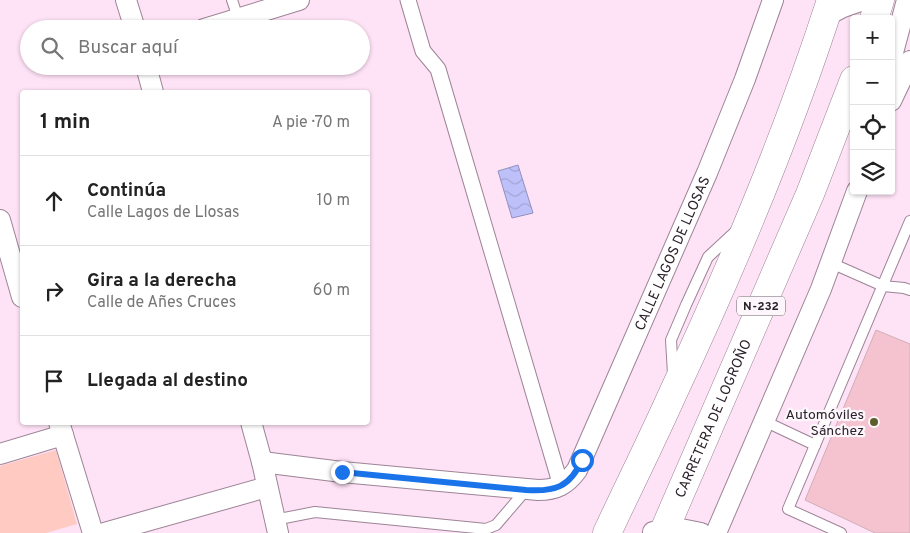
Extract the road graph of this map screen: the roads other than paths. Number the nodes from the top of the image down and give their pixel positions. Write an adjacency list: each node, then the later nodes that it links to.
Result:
1 (126, 0): 11 (street)
2 (299, 0): 9 (street)
3 (408, 0): 33 (street)
4 (773, 0): 33 (street, CALLE LAGOS DE LLOSAS)
5 (863, 0): 8 (street)
6 (880, 0): 10 (highway)
7 (907, 0): 13 (street)
8 (829, 8): 39 (highway, N-232)
9 (235, 9): 12 (street)
10 (875, 15)
11 (132, 20)
12 (218, 20)
13 (895, 45)
14 (910, 61): 18 (street)
15 (148, 75): 16 (street)
16 (152, 90)
17 (850, 90): 36 (highway, CARRETERA DE LOGROÑO / N-232)
18 (895, 93)
19 (856, 195): 22 (street)
20 (0, 220): 24 (street)
21 (910, 221): 23 (lane)
22 (831, 263): 23 (lane); 26 (street)
23 (882, 286): 25 (lane); 29 (lane)
24 (20, 290)
25 (910, 290)
26 (764, 421): 29 (lane); 41 (street)
27 (252, 425): 31 (street)
28 (61, 429): 30 (street); 37 (street)
29 (815, 445): 42 (lane)
30 (0, 454)
31 (262, 462): 32 (street); 34 (street)
32 (267, 487): 35 (street); 38 (street)
33 (555, 488): 34 (street)
34 (526, 490): 35 (lane)
35 (276, 526)
36 (659, 532): 40 (street)
37 (93, 533)
38 (104, 533)
39 (607, 533)
40 (700, 533)
41 (716, 533)
42 (841, 533)

